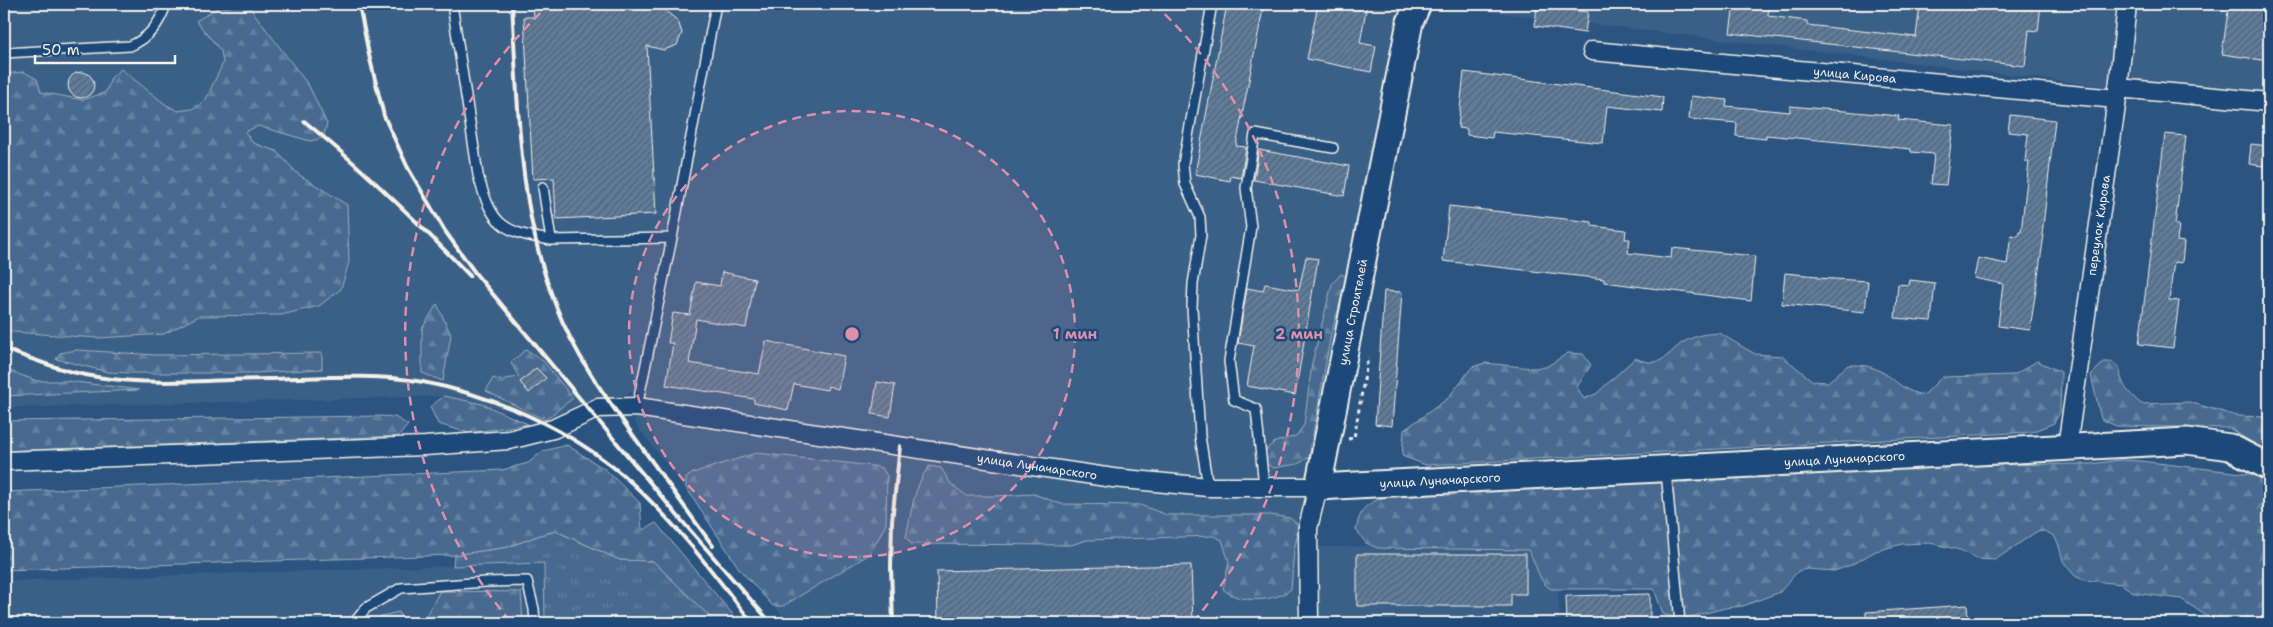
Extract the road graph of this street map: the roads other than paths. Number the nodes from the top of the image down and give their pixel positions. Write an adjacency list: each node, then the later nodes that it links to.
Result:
1 (166, 4): 8 (lane)
2 (452, 4): 14 (lane)
3 (716, 4): 13 (lane)
4 (1212, 4): 21 (lane)
5 (1418, 4): 22 (main road, улица Строителей)
6 (2127, 4): 9 (street, переулок Кирова)
7 (1592, 51): 9 (street, улица Кирова)
8 (4, 53)
9 (2117, 93): 10 (street, улица Кирова); 16 (street, переулок Кирова)
10 (2269, 102)
11 (1333, 148): 20 (lane)
12 (543, 186): 14 (lane)
13 (672, 238): 14 (lane); 15 (lane)
14 (551, 240)
15 (637, 407): 17 (street, улица Луначарского); 21 (street, улица Луначарского)
16 (2067, 447): 18 (main road, улица Луначарского); 19 (main road, улица Луначарского)
17 (4, 461)
18 (2269, 467)
19 (1666, 468): 22 (main road, улица Луначарского); 26 (lane)
20 (1264, 486): 21 (street, улица Луначарского); 22 (street, улица Луначарского)
21 (1208, 487)
22 (1318, 487): 25 (street, улица Строителей)
23 (354, 623): 24 (lane)
24 (535, 623)
25 (1309, 623)
26 (1680, 623)

